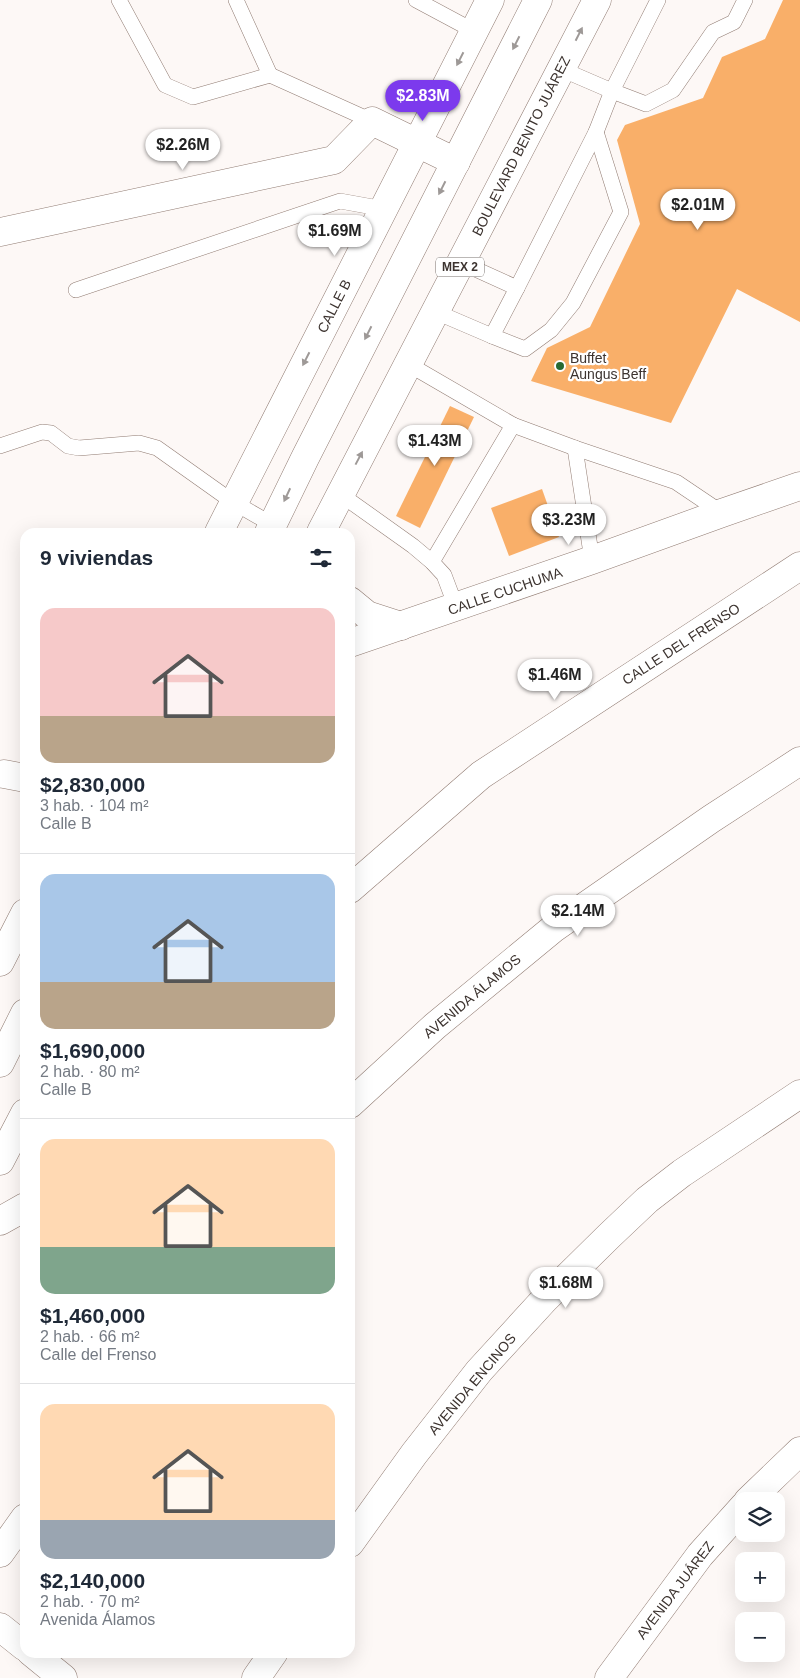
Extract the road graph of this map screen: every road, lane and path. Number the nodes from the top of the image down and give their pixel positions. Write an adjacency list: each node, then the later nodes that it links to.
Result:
1 (119, 0): 11 (lane)
2 (236, 0): 11 (lane)
3 (416, 0): 9 (lane)
4 (490, 0): 9 (street, CALLE B)
5 (538, 0): 16 (street, one-way to 16)
6 (597, 0): 10 (street, BOULEVARD BENITO JUÁREZ / MEX 2, one-way to 6)
7 (658, 0): 12 (lane)
8 (745, 0): 12 (lane)
9 (474, 31): 15 (street, CALLE B, one-way to 15)
10 (561, 69): 12 (lane); 19 (street, BOULEVARD BENITO JUÁREZ / MEX 2)
11 (270, 75): 13 (lane)
12 (612, 91): 14 (lane)
13 (372, 121): 15 (street); 18 (street)
14 (596, 132): 20 (lane); 23 (lane)
15 (416, 143): 16 (street); 17 (street, CALLE B)
16 (456, 162): 34 (street, one-way to 34)
17 (384, 209): 21 (lane); 30 (street, CALLE B, one-way to 30)
18 (0, 232)
19 (462, 263): 20 (lane); 22 (street, BOULEVARD BENITO JUÁREZ / MEX 2)
20 (518, 288): 23 (lane)
21 (76, 290)
22 (436, 312): 23 (lane); 24 (street, BOULEVARD BENITO JUÁREZ / MEX 2)
23 (492, 336)
24 (408, 364): 25 (lane); 29 (street, BOULEVARD BENITO JUÁREZ / MEX 2, one-way to 24)
25 (513, 425): 27 (lane); 37 (lane)
26 (0, 446): 30 (lane)
27 (574, 448): 31 (lane); 36 (lane)
28 (800, 486): 31 (street, CALLE CUCHUMA)
29 (340, 494): 35 (street, BOULEVARD BENITO JUÁREZ / MEX 2); 37 (lane)
30 (234, 502): 32 (street, CALLE B); 33 (lane)
31 (722, 513): 36 (street, CALLE CUCHUMA)
32 (221, 528)
33 (270, 528)
34 (271, 528)
35 (323, 528)
36 (592, 560): 40 (street, CALLE CUCHUMA)
37 (432, 562): 40 (lane)
38 (800, 566): 44 (street, CALLE DEL FRENSO)
39 (355, 605): 41 (street)
40 (456, 607): 41 (street, CALLE CUCHUMA)
41 (401, 626): 42 (street, CALLE CUCHUMA)
42 (355, 641)
43 (800, 761): 50 (street, AVENIDA ÁLAMOS)
44 (355, 885)
45 (20, 923): 46 (street)
46 (0, 962)
47 (20, 1023): 48 (street)
48 (0, 1063)
49 (800, 1094): 59 (street, AVENIDA ENCINOS)
50 (355, 1099)
51 (20, 1123): 52 (street)
52 (0, 1162)
53 (20, 1210): 54 (street)
54 (0, 1221)
55 (800, 1451): 56 (street)
56 (757, 1492)
57 (735, 1516): 67 (street, AVENIDA JUÁREZ)
58 (20, 1525): 60 (street)
59 (355, 1536)
60 (0, 1553)
61 (0, 1627): 62 (street)
62 (20, 1643)
63 (38, 1658): 65 (street)
64 (270, 1658): 66 (street)
65 (63, 1678)
66 (256, 1678)
67 (609, 1678)

